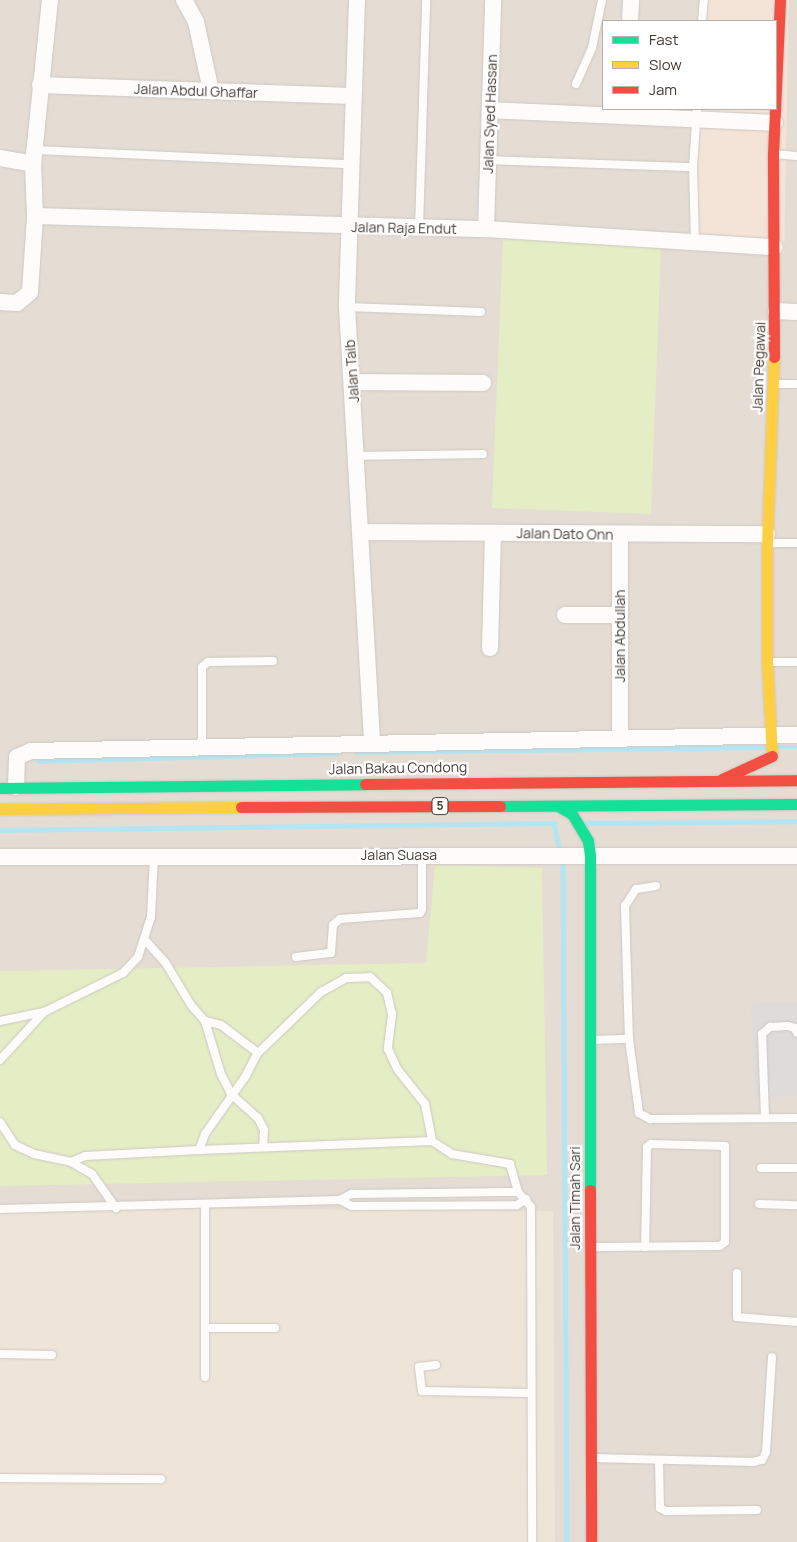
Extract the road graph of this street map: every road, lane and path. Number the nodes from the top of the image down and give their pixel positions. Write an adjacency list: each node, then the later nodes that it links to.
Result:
1 (50, 0): 14 (street)
2 (184, 0): 15 (street)
3 (357, 0): 16 (street, Jalan Taib)
4 (426, 0): 31 (lane)
5 (493, 0): 17 (street, Jalan Syed Hassan)
6 (602, 0): 13 (lane)
7 (631, 0): 10 (street)
8 (704, 0): 11 (lane)
9 (780, 0): 12 (main road, Jalan Pegawai)
10 (630, 20)
11 (702, 20)
12 (777, 74)
13 (576, 84)
14 (40, 85): 15 (street, Jalan Abdul Ghaffar); 24 (street)
15 (211, 91): 16 (street, Jalan Abdul Ghaffar)
16 (352, 96): 27 (street, Jalan Taib)
17 (490, 110): 19 (street); 26 (street, Jalan Syed Hassan)
18 (776, 110): 21 (main road, Jalan Pegawai)
19 (625, 113): 20 (street)
20 (696, 114): 21 (street); 28 (lane)
21 (775, 124): 22 (main road, Jalan Pegawai)
22 (773, 154): 23 (lane); 34 (main road, Jalan Pegawai)
23 (797, 156)
24 (35, 157): 25 (street); 27 (lane); 29 (street)
25 (0, 158)
26 (488, 160): 28 (lane); 32 (street, Jalan Syed Hassan)
27 (350, 164): 30 (street, Jalan Taib)
28 (693, 167): 33 (lane)
29 (35, 216): 30 (street, Jalan Raja Endut); 35 (street)
30 (349, 228): 31 (street, Jalan Raja Endut); 36 (street, Jalan Taib)
31 (419, 229): 32 (street, Jalan Raja Endut)
32 (486, 229): 33 (street, Jalan Raja Endut)
33 (695, 242): 34 (street, Jalan Raja Endut)
34 (774, 246): 37 (main road, Jalan Pegawai)
35 (0, 302)
36 (347, 307): 38 (lane); 40 (street, Jalan Taib)
37 (776, 311): 39 (street); 42 (main road, Jalan Pegawai)
38 (482, 312)
39 (797, 312)
40 (353, 382): 41 (street); 45 (street, Jalan Taib)
41 (483, 383)
42 (774, 384): 43 (lane); 49 (main road, Jalan Pegawai)
43 (797, 384)
44 (483, 454): 45 (lane)
45 (357, 456): 46 (street, Jalan Taib)
46 (362, 532): 47 (street, Jalan Dato Onn); 60 (street, Jalan Taib)
47 (493, 533): 48 (street, Jalan Dato Onn); 53 (street)
48 (620, 535): 49 (street, Jalan Dato Onn); 52 (street, Jalan Abdullah)
49 (767, 539): 50 (lane); 55 (main road, Jalan Pegawai)
50 (797, 543)
51 (566, 615): 52 (street)
52 (620, 615): 59 (street, Jalan Abdullah)
53 (490, 648)
54 (273, 661): 61 (lane)
55 (767, 662): 56 (lane); 58 (main road, Jalan Pegawai)
56 (797, 662)
57 (797, 735): 58 (street)
58 (771, 737): 59 (street); 62 (main road, Jalan Pegawai)
59 (620, 738): 60 (street)
60 (372, 742): 61 (street)
61 (202, 746): 66 (street)
62 (772, 754): 63 (main road); 64 (main road)
63 (790, 769)
64 (717, 780): 65 (main road, Jalan Bakau Condong / 5); 66 (main road, Jalan Bakau Condong / 5)
65 (797, 780)
66 (8, 787)
67 (797, 804): 68 (main road, 5)
68 (558, 806): 69 (main road, 5); 70 (main road)
69 (0, 809)
70 (589, 848): 71 (street, Jalan Suasa); 73 (street, Jalan Suasa); 83 (main road, Jalan Timah Sari)
71 (422, 855): 72 (street, Jalan Suasa); 77 (lane)
72 (154, 856): 74 (street, Jalan Suasa); 76 (lane)
73 (797, 856)
74 (0, 857)
75 (656, 886): 82 (lane)
76 (145, 940): 78 (lane); 80 (lane)
77 (296, 957)
78 (44, 1012): 79 (lane); 85 (lane)
79 (0, 1021)
80 (205, 1021): 84 (lane); 86 (lane)
81 (797, 1033): 87 (lane)
82 (629, 1039): 83 (lane); 87 (lane)
83 (590, 1041): 105 (main road, Jalan Timah Sari)
84 (258, 1053): 86 (lane); 90 (lane)
85 (0, 1060)
86 (231, 1094): 91 (lane); 92 (lane)
87 (765, 1118): 88 (lane)
88 (797, 1118)
89 (0, 1122): 93 (lane)
90 (432, 1141): 91 (lane); 96 (lane)
91 (262, 1147): 92 (lane)
92 (199, 1150): 93 (lane)
93 (71, 1162): 102 (lane)
94 (761, 1168): 95 (lane)
95 (797, 1168)
96 (518, 1192): 97 (lane); 98 (lane)
97 (526, 1199): 98 (lane); 115 (lane)
98 (340, 1200): 99 (lane)
99 (205, 1204): 102 (lane); 108 (lane)
100 (759, 1204): 101 (lane)
101 (797, 1205)
102 (116, 1208): 103 (lane)
103 (0, 1209)
104 (645, 1246): 104 (lane); 105 (lane)
105 (591, 1247): 116 (main road, Jalan Timah Sari)
106 (737, 1273): 107 (lane)
107 (797, 1322)
108 (205, 1328): 109 (lane); 114 (lane)
109 (275, 1328)
110 (0, 1354): 111 (lane)
111 (52, 1355)
112 (772, 1357): 117 (lane)
113 (436, 1365): 115 (lane)
114 (204, 1377)
115 (530, 1393): 121 (lane)
116 (591, 1458): 117 (lane); 122 (main road, Jalan Timah Sari)
117 (659, 1460): 120 (lane)
118 (0, 1478): 119 (lane)
119 (161, 1479)
120 (757, 1510)
121 (532, 1542)
122 (591, 1542)

